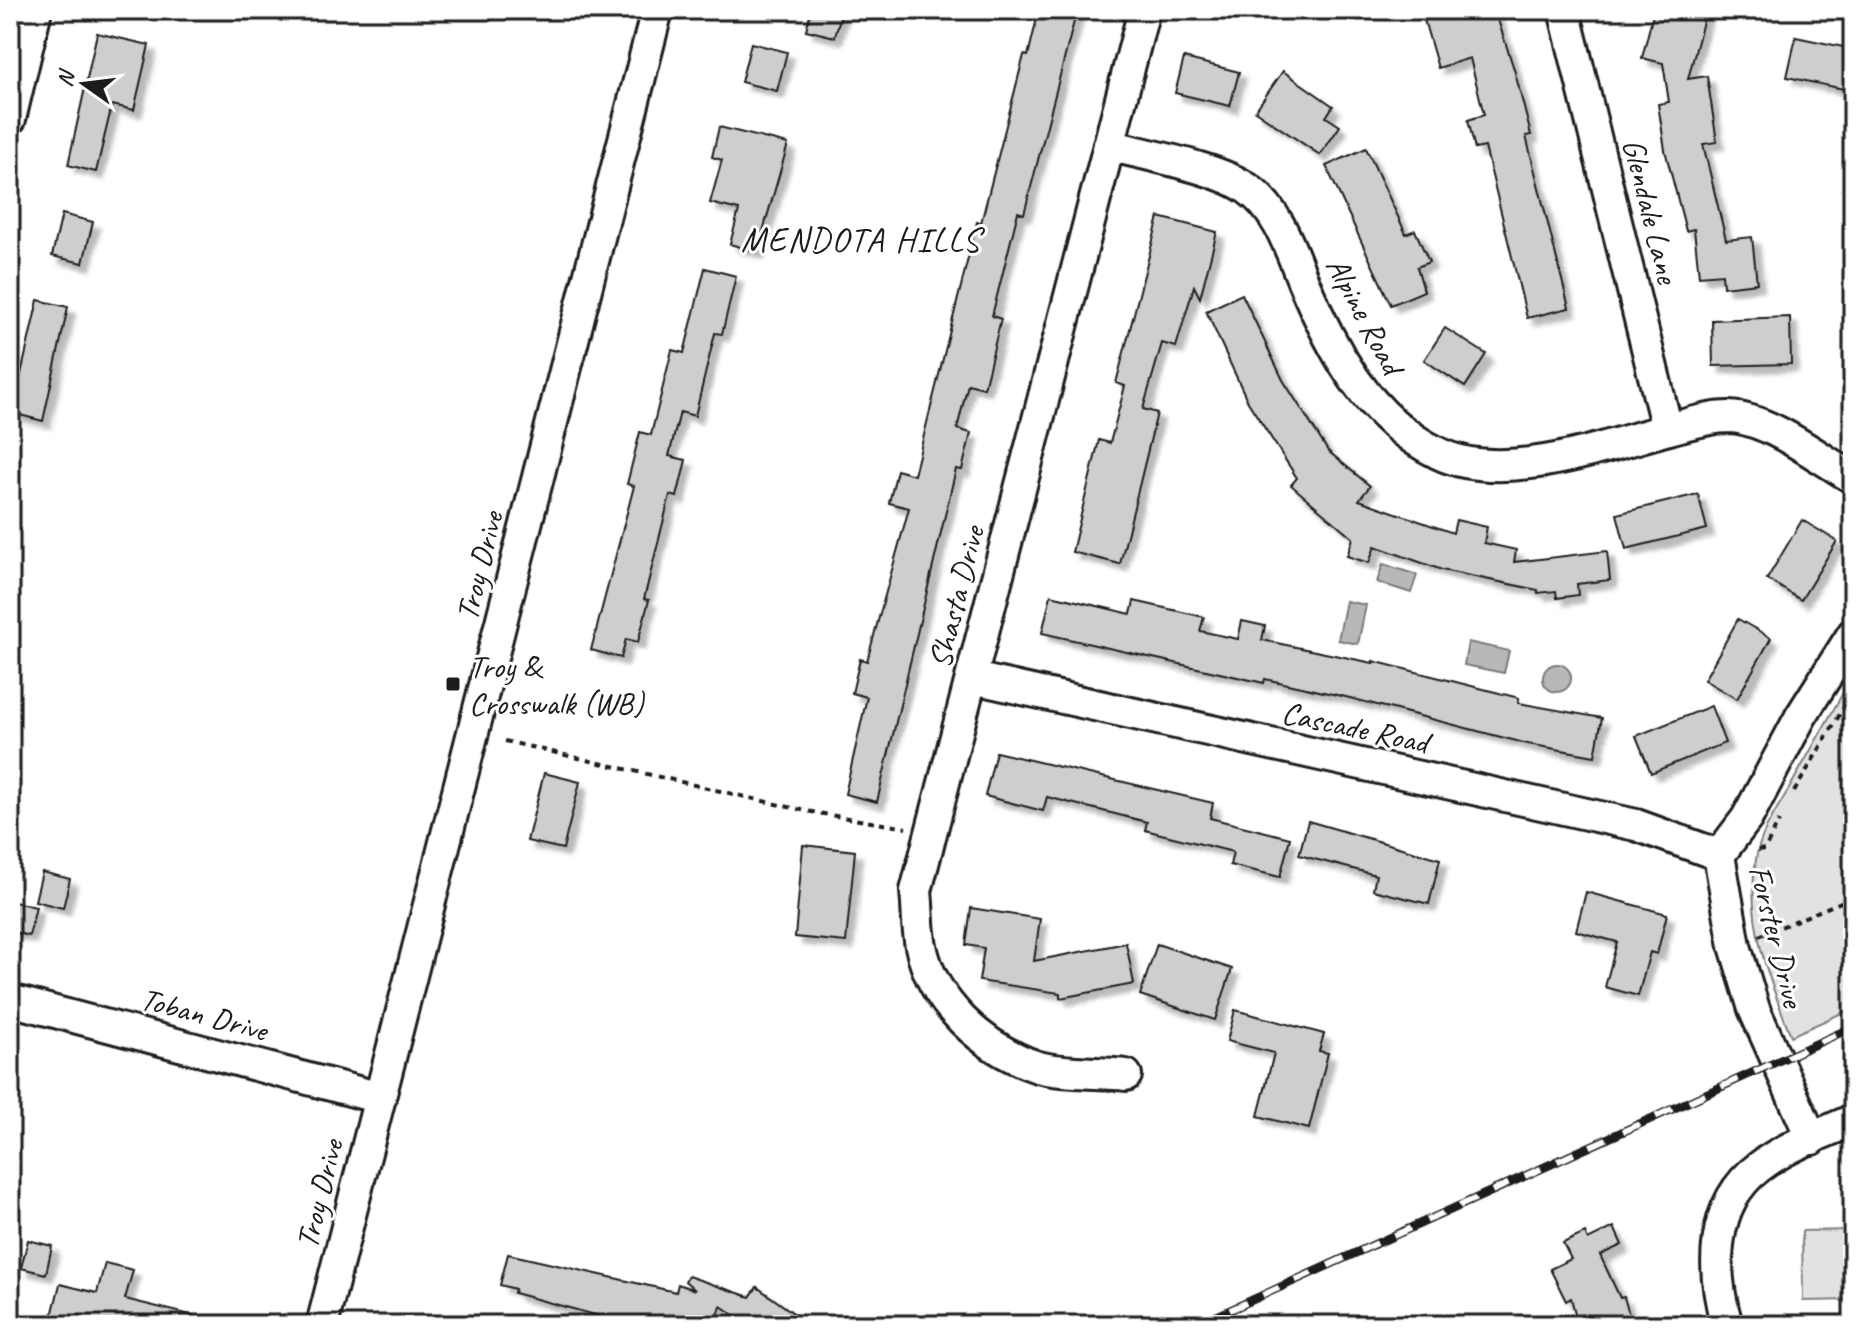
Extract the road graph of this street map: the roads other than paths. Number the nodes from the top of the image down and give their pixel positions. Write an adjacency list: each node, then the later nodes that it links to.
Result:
1 (36, 10): 5 (street)
2 (657, 10): 14 (street, Troy Drive)
3 (1144, 10): 6 (street, Shasta Drive)
4 (1564, 10): 7 (street, Glendale Lane)
5 (10, 119)
6 (1109, 145): 7 (street, Alpine Road); 10 (street, Shasta Drive)
7 (1667, 429): 8 (street, Alpine Road)
8 (1853, 478)
9 (1853, 634): 11 (street, Forster Drive)
10 (973, 678): 11 (street, Cascade Road); 13 (street, Shasta Drive)
11 (1719, 855): 16 (street, Forster Drive)
12 (10, 1000): 14 (street, Toban Drive)
13 (1126, 1075)
14 (380, 1098): 17 (street, Troy Drive)
15 (1853, 1120): 16 (street)
16 (1812, 1139): 18 (street)
17 (330, 1323)
18 (1727, 1325)

